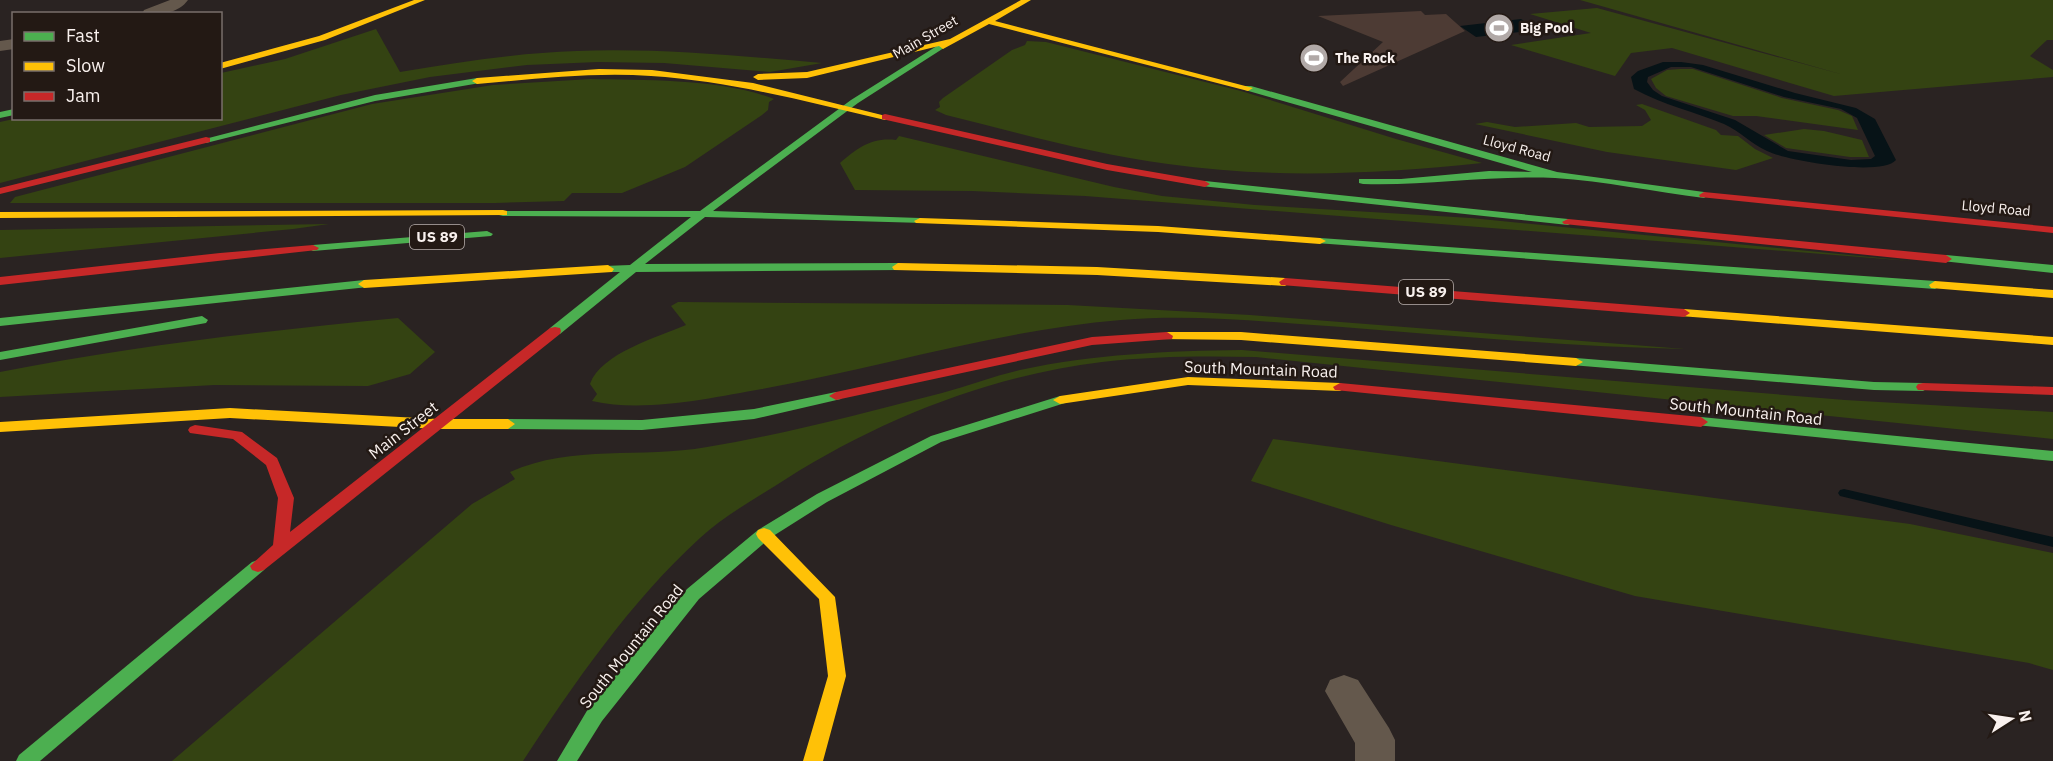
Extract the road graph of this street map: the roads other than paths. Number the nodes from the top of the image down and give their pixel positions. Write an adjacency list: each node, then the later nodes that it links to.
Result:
1 (180, 0): 4 (street)
2 (421, 0): 7 (main road)
3 (1027, 0): 5 (main road, Main Street)
4 (155, 12)
5 (986, 21): 6 (main road, Main Street); 10 (main road, Lloyd Road)
6 (950, 40): 8 (main road); 9 (main road, Main Street)
7 (222, 65)
8 (668, 74): 9 (main road); 14 (main road)
9 (843, 108): 11 (main road); 31 (main road, Main Street)
10 (1556, 175): 13 (main road); 18 (main road, Lloyd Road)
11 (1194, 181): 12 (main road); 21 (main road)
12 (1307, 181)
13 (1354, 181)
14 (0, 191)
15 (0, 215): 16 (main road)
16 (875, 220): 17 (main road); 24 (main road)
17 (604, 228)
18 (2053, 230)
19 (502, 233): 22 (main road, US 89)
20 (798, 267): 23 (main road); 26 (main road, US 89); 27 (main road, US 89)
21 (2053, 269)
22 (0, 281)
23 (442, 293)
24 (2053, 294)
25 (220, 318): 28 (main road)
26 (0, 322)
27 (2053, 341)
28 (0, 356)
29 (2053, 391): 31 (main road)
30 (118, 420): 31 (main road); 32 (main road); 35 (main road)
31 (438, 423): 35 (main road, Main Street)
32 (0, 427)
33 (2053, 456): 34 (main road, South Mountain Road)
34 (764, 534): 38 (main road, South Mountain Road); 39 (main road)
35 (281, 547): 37 (main road, Main Street)
36 (1344, 691): 40 (street)
37 (26, 761)
38 (567, 761)
39 (813, 761)
40 (1375, 761)

